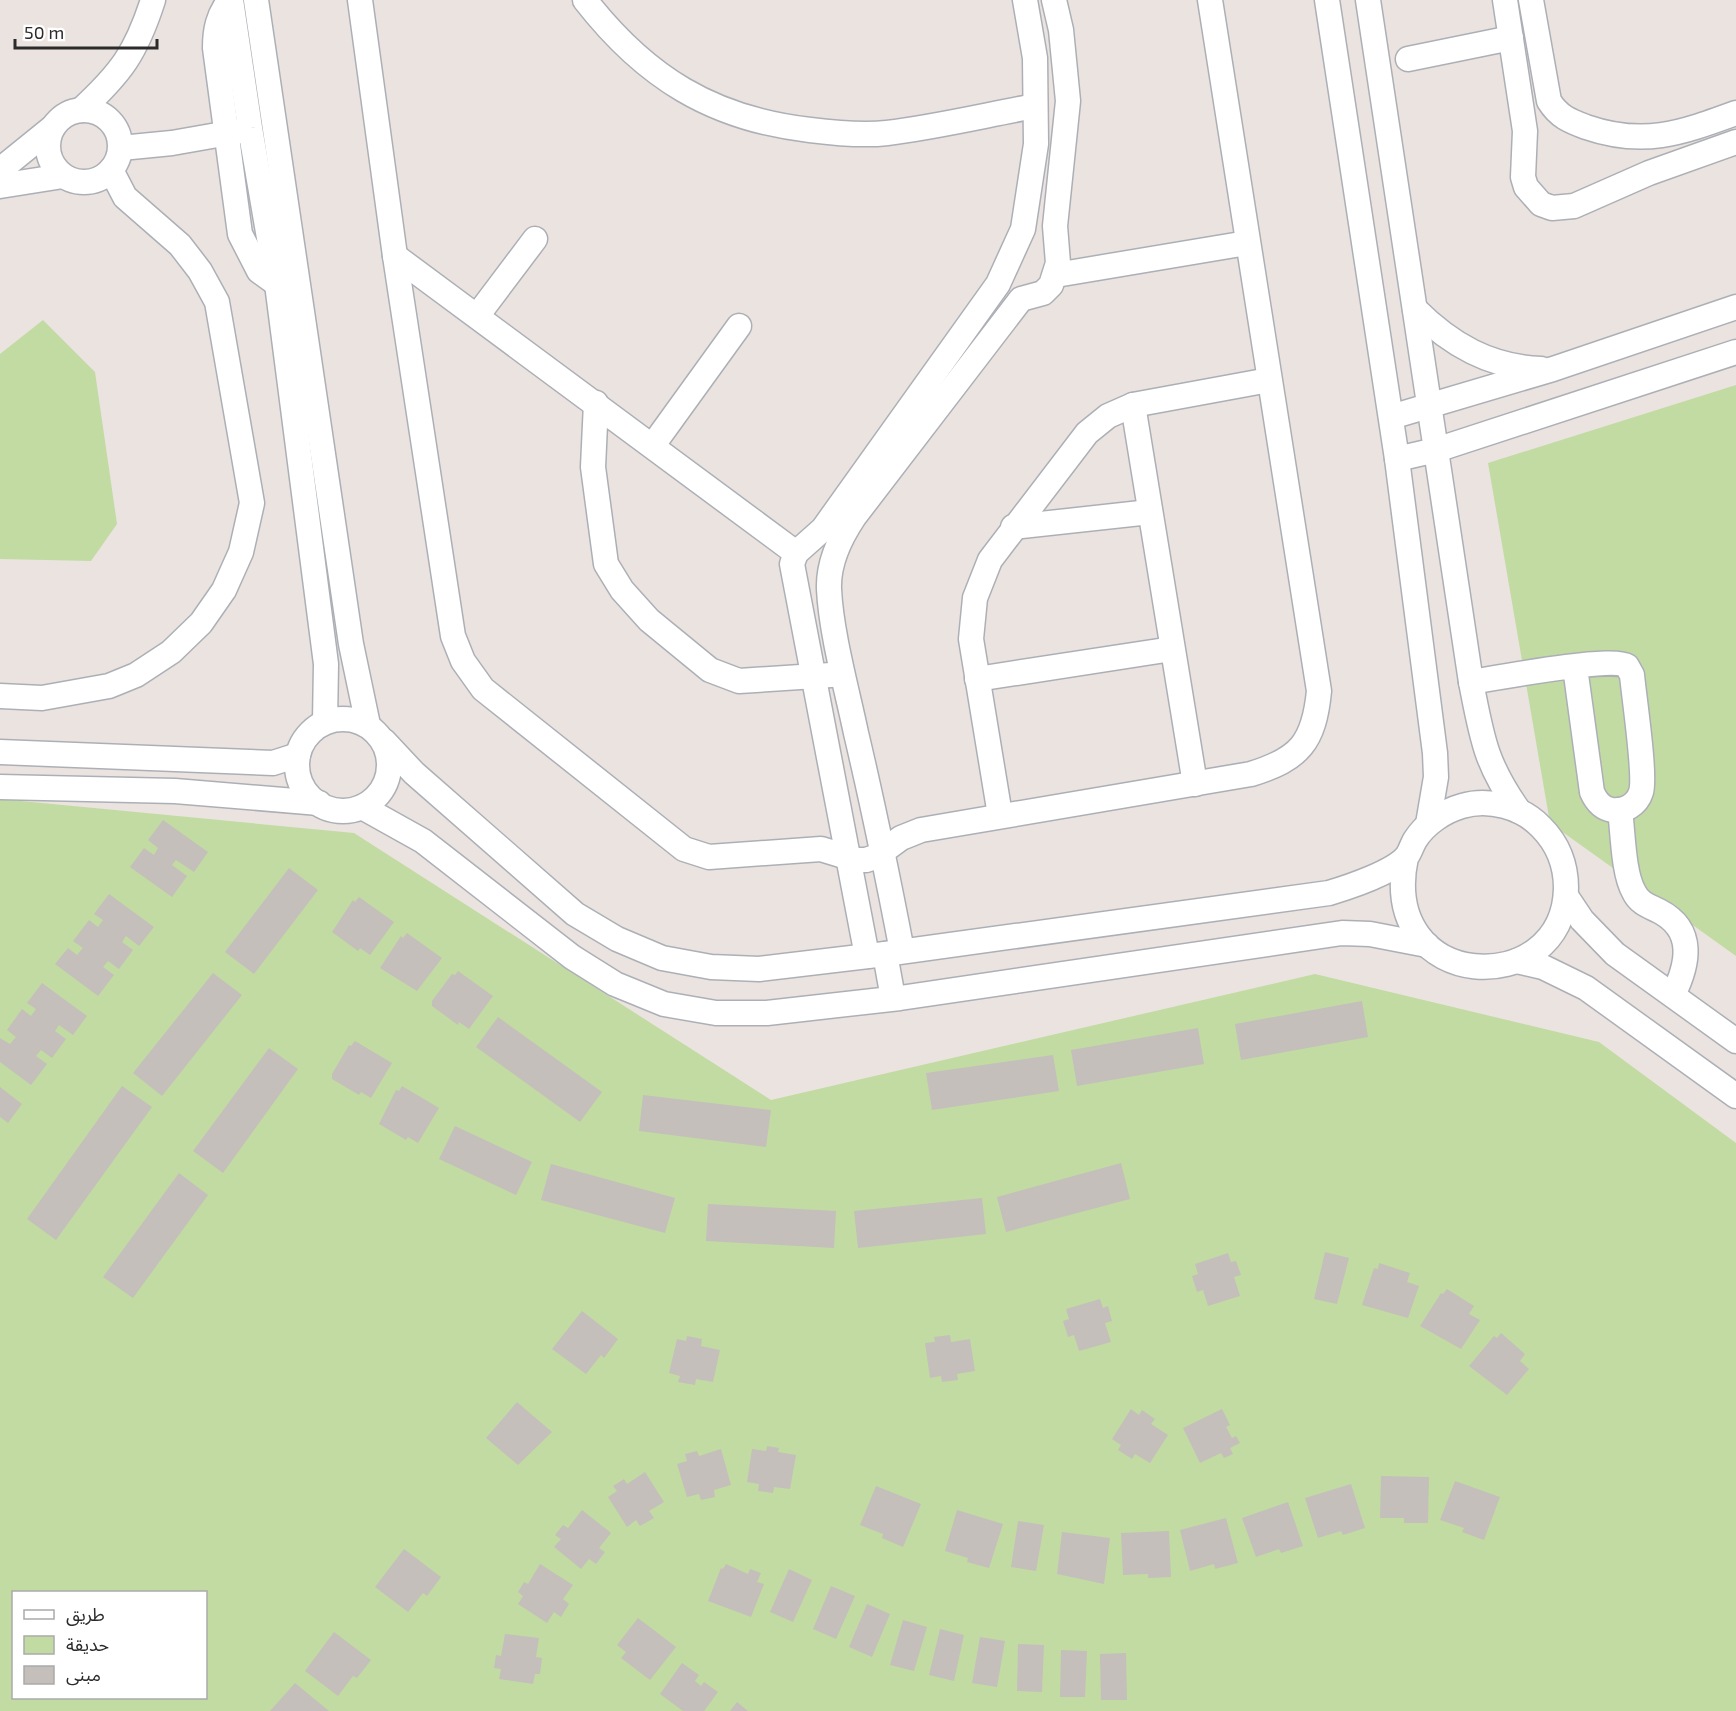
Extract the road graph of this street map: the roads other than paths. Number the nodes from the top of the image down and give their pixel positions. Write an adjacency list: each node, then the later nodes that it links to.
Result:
1 (153, 0): 16 (street)
2 (231, 0): 21 (street); 23 (street)
3 (255, 0): 19 (street)
4 (360, 0): 32 (street)
5 (585, 0): 15 (street)
6 (1025, 0): 15 (street)
7 (1054, 0): 33 (street)
8 (1210, 0): 31 (street)
9 (1327, 0): 47 (street)
10 (1368, 0): 38 (street)
11 (1506, 0): 13 (street)
12 (1531, 0): 18 (street)
13 (1511, 38): 14 (street); 22 (street)
14 (1408, 59)
15 (1035, 106): 35 (street)
16 (81, 110): 20 (street); 25 (street)
17 (1736, 113): 18 (street)
18 (1565, 119): 22 (street)
19 (274, 125): 21 (street); 64 (street)
20 (53, 127): 26 (street); 28 (street)
21 (250, 128): 23 (street); 34 (street)
22 (1525, 131): 24 (street)
23 (226, 134): 25 (street); 34 (street)
24 (1736, 142)
25 (121, 148): 27 (street)
26 (0, 170)
27 (111, 170): 28 (street); 62 (street)
28 (63, 176): 29 (street)
29 (0, 186)
30 (535, 239): 39 (street)
31 (1247, 243): 33 (street); 43 (street)
32 (395, 256): 39 (street); 76 (street)
33 (1056, 275): 36 (street)
34 (277, 284): 63 (street)
35 (998, 284): 36 (street); 53 (street)
36 (1022, 300): 54 (street)
37 (1736, 307): 42 (street)
38 (1415, 309): 42 (street); 46 (street)
39 (477, 316): 44 (street)
40 (739, 326): 48 (street)
41 (1736, 351): 49 (street)
42 (1553, 369): 46 (street)
43 (1269, 380): 45 (street); 67 (street)
44 (596, 404): 48 (street); 59 (street)
45 (1132, 405): 51 (street); 52 (street)
46 (1430, 406): 47 (street); 49 (street)
47 (1390, 417): 50 (street)
48 (653, 445): 53 (street)
49 (1436, 450): 50 (street); 61 (street)
50 (1397, 459): 74 (street)
51 (1150, 512): 52 (street); 56 (street)
52 (1013, 527): 60 (street)
53 (796, 553): 55 (street)
54 (829, 589): 55 (street); 58 (street)
55 (800, 596): 59 (street)
56 (1172, 649): 60 (street); 67 (street)
57 (1575, 667): 61 (street); 71 (street); 71 (street)
58 (843, 673): 59 (street); 75 (street)
59 (815, 678): 76 (street)
60 (977, 679): 73 (street)
61 (1471, 681): 72 (street)
62 (0, 696)
63 (325, 722): 64 (street); 66 (street)
64 (376, 733): 70 (street); 80 (street)
65 (0, 752): 66 (street)
66 (298, 755): 69 (street)
67 (1195, 784): 73 (street)
68 (0, 787): 69 (street)
69 (319, 804): 70 (street)
70 (362, 807): 83 (street)
71 (1620, 810): 82 (street)
72 (1519, 811): 74 (street); 78 (street)
73 (1000, 815): 75 (street)
74 (1428, 824): 77 (street)
75 (883, 851): 76 (street); 80 (street)
76 (847, 857): 80 (street)
77 (1406, 857): 79 (street); 80 (street)
78 (1566, 896): 81 (street); 82 (street)
79 (1426, 945): 81 (street); 83 (street)
80 (885, 954): 83 (street)
81 (1517, 961): 85 (street)
82 (1673, 995): 84 (street)
83 (893, 998)
84 (1736, 1041)
85 (1736, 1096)

